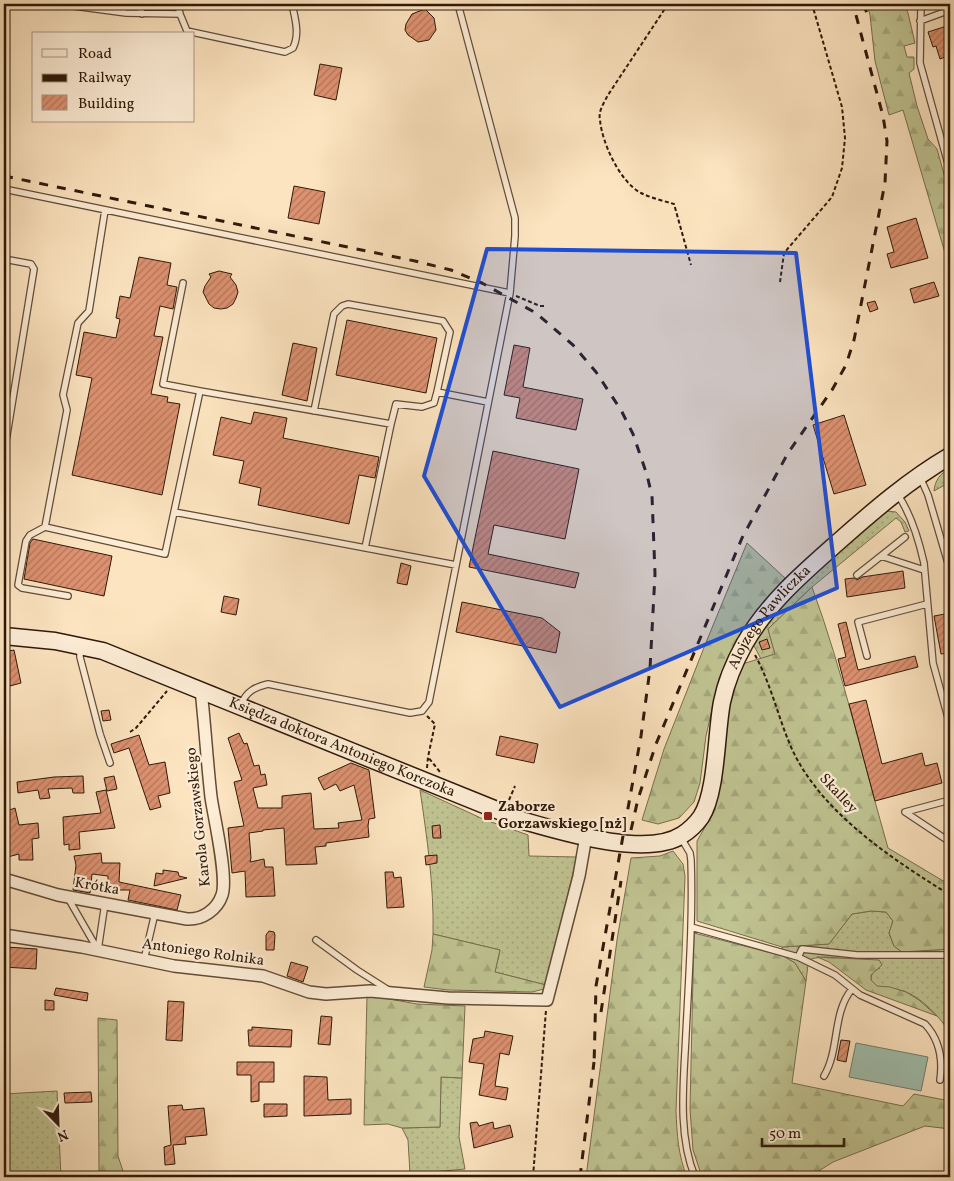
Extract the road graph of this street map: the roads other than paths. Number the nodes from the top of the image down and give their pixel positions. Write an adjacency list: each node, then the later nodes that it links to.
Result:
1 (60, 4): 8 (lane)
2 (140, 4): 8 (lane)
3 (178, 4): 9 (lane)
4 (292, 4): 12 (lane)
5 (458, 4): 18 (lane)
6 (921, 4): 10 (lane)
7 (950, 10): 10 (lane)
8 (142, 14): 9 (lane)
9 (180, 14): 11 (lane)
10 (920, 21): 13 (lane)
11 (192, 32)
12 (195, 33)
13 (950, 171)
14 (4, 189): 15 (lane)
15 (105, 210): 18 (lane); 29 (lane)
16 (4, 259): 26 (lane)
17 (184, 282): 19 (lane)
18 (510, 293): 21 (lane)
19 (200, 390): 22 (lane); 28 (lane)
20 (437, 392): 21 (lane); 22 (lane); 23 (lane)
21 (488, 402): 33 (lane)
22 (314, 411): 23 (lane)
23 (391, 424): 31 (lane)
24 (950, 456): 25 (street, Alojzego Pawliczka)
25 (919, 475): 27 (street, Alojzego Pawliczka); 34 (lane)
26 (4, 476)
27 (896, 492): 35 (lane); 48 (street, Alojzego Pawliczka)
28 (174, 512): 29 (lane); 31 (lane)
29 (45, 527): 37 (lane)
30 (905, 537): 32 (lane)
31 (365, 548): 33 (lane)
32 (881, 556): 35 (lane); 36 (lane)
33 (456, 565): 43 (lane)
34 (950, 566)
35 (924, 570): 38 (lane)
36 (857, 575)
37 (68, 596)
38 (927, 604): 41 (lane); 44 (lane)
39 (4, 636): 40 (street, Księdza doktora Antoniego Korczoka)
40 (80, 646): 42 (street, Księdza doktora Antoniego Korczoka); 45 (lane)
41 (867, 656)
42 (201, 690): 43 (street, Księdza doktora Antoniego Korczoka); 54 (street, Karola Gorzawskiego)
43 (240, 706): 47 (street, Księdza doktora Antoniego Korczoka)
44 (950, 725)
45 (110, 763)
46 (950, 800): 49 (lane)
47 (586, 836): 48 (street, Księdza doktora Antoniego Korczoka); 63 (street, Antoniego Rolnika)
48 (680, 836): 55 (lane)
49 (950, 842)
50 (4, 879): 51 (street, Krótka)
51 (68, 897): 52 (street, Krótka); 58 (lane)
52 (106, 903): 53 (street, Krótka); 58 (lane)
53 (155, 913): 54 (street, Krótka); 61 (lane)
54 (187, 919)
55 (691, 927): 60 (lane); 66 (lane)
56 (4, 935): 58 (street, Antoniego Rolnika)
57 (316, 940): 63 (lane)
58 (98, 950): 61 (street, Antoniego Rolnika)
59 (950, 955): 60 (lane)
60 (798, 957): 62 (lane)
61 (144, 961): 63 (street, Antoniego Rolnika)
62 (852, 988): 64 (lane); 65 (lane)
63 (392, 992)
64 (824, 1076)
65 (940, 1080)
66 (695, 1177)

